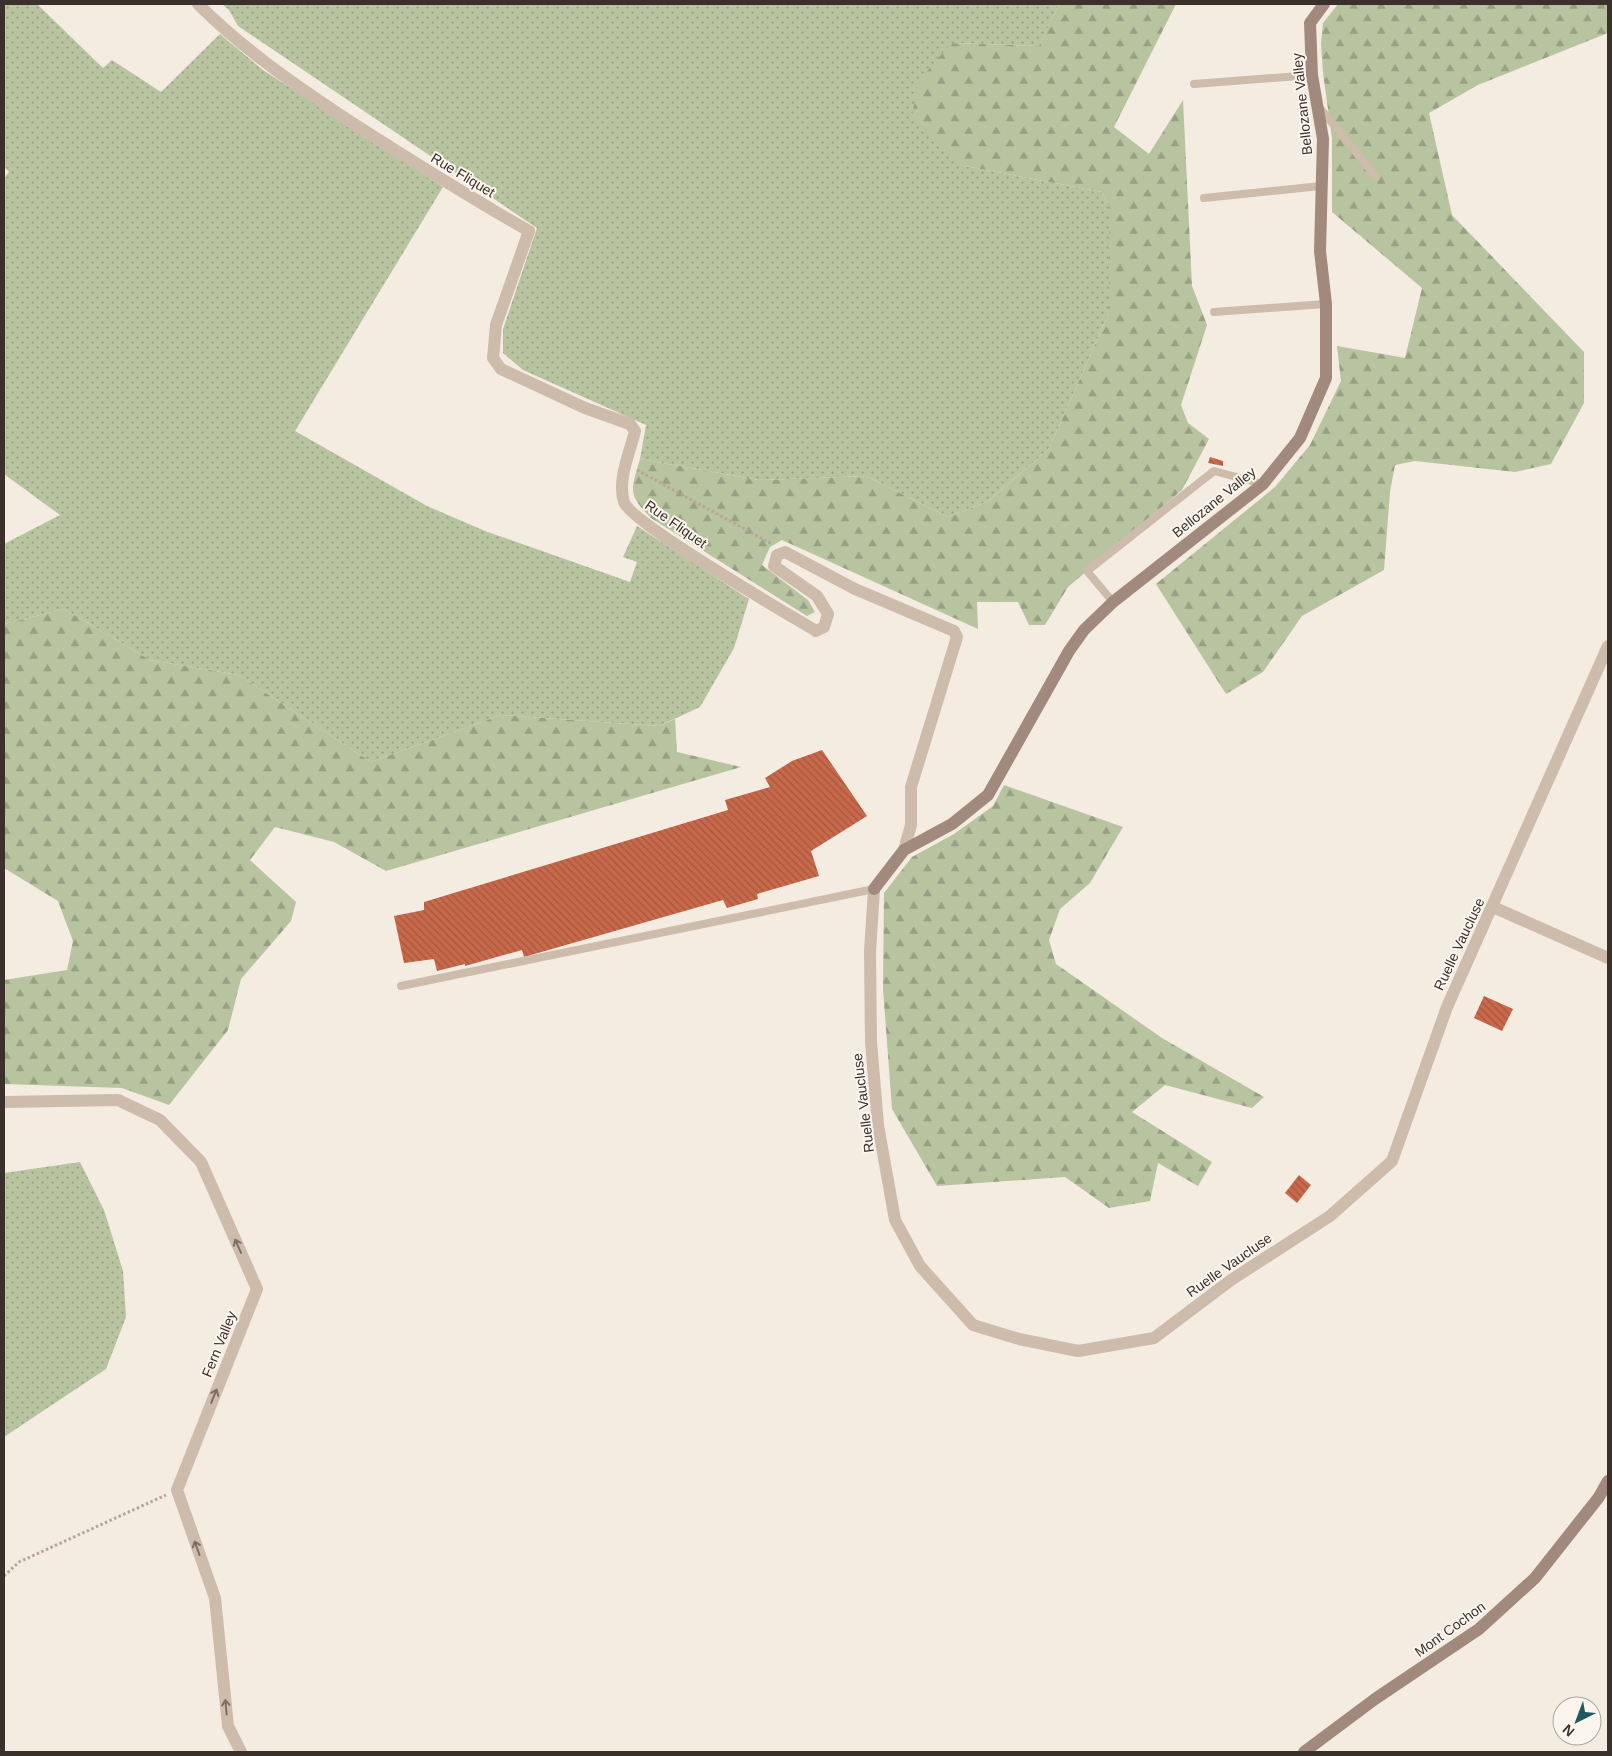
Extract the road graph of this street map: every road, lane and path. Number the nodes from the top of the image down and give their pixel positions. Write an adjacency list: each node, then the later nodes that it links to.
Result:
1 (198, 4): 11 (street, Rue Fliquet)
2 (1324, 4): 3 (street, Bellozane Valley)
3 (1312, 75): 4 (lane); 5 (street, Bellozane Valley)
4 (1194, 84)
5 (1318, 105): 6 (lane); 7 (street, Bellozane Valley)
6 (1376, 177)
7 (1321, 186): 8 (lane); 9 (street, Bellozane Valley)
8 (1204, 198)
9 (1326, 304): 10 (lane); 12 (street, Bellozane Valley)
10 (1214, 312)
11 (626, 465): 13 (path); 13 (street, Rue Fliquet)
12 (1263, 484): 14 (street, Bellozane Valley); 14 (lane)
13 (785, 552): 16 (street)
14 (1114, 602): 16 (street, Bellozane Valley)
15 (1608, 646): 18 (street, Ruelle Vaucluse)
16 (904, 850): 17 (street, Bellozane Valley)
17 (874, 889): 18 (street, Ruelle Vaucluse); 20 (lane)
18 (1493, 907): 19 (street)
19 (1608, 958)
20 (401, 986)
21 (4, 1102): 23 (street, Fern Valley, one-way to 21)
22 (1608, 1481): 26 (street, Mont Cochon)
23 (177, 1490): 24 (path); 25 (street, one-way to 23)
24 (4, 1576)
25 (241, 1752)
26 (1304, 1752)

